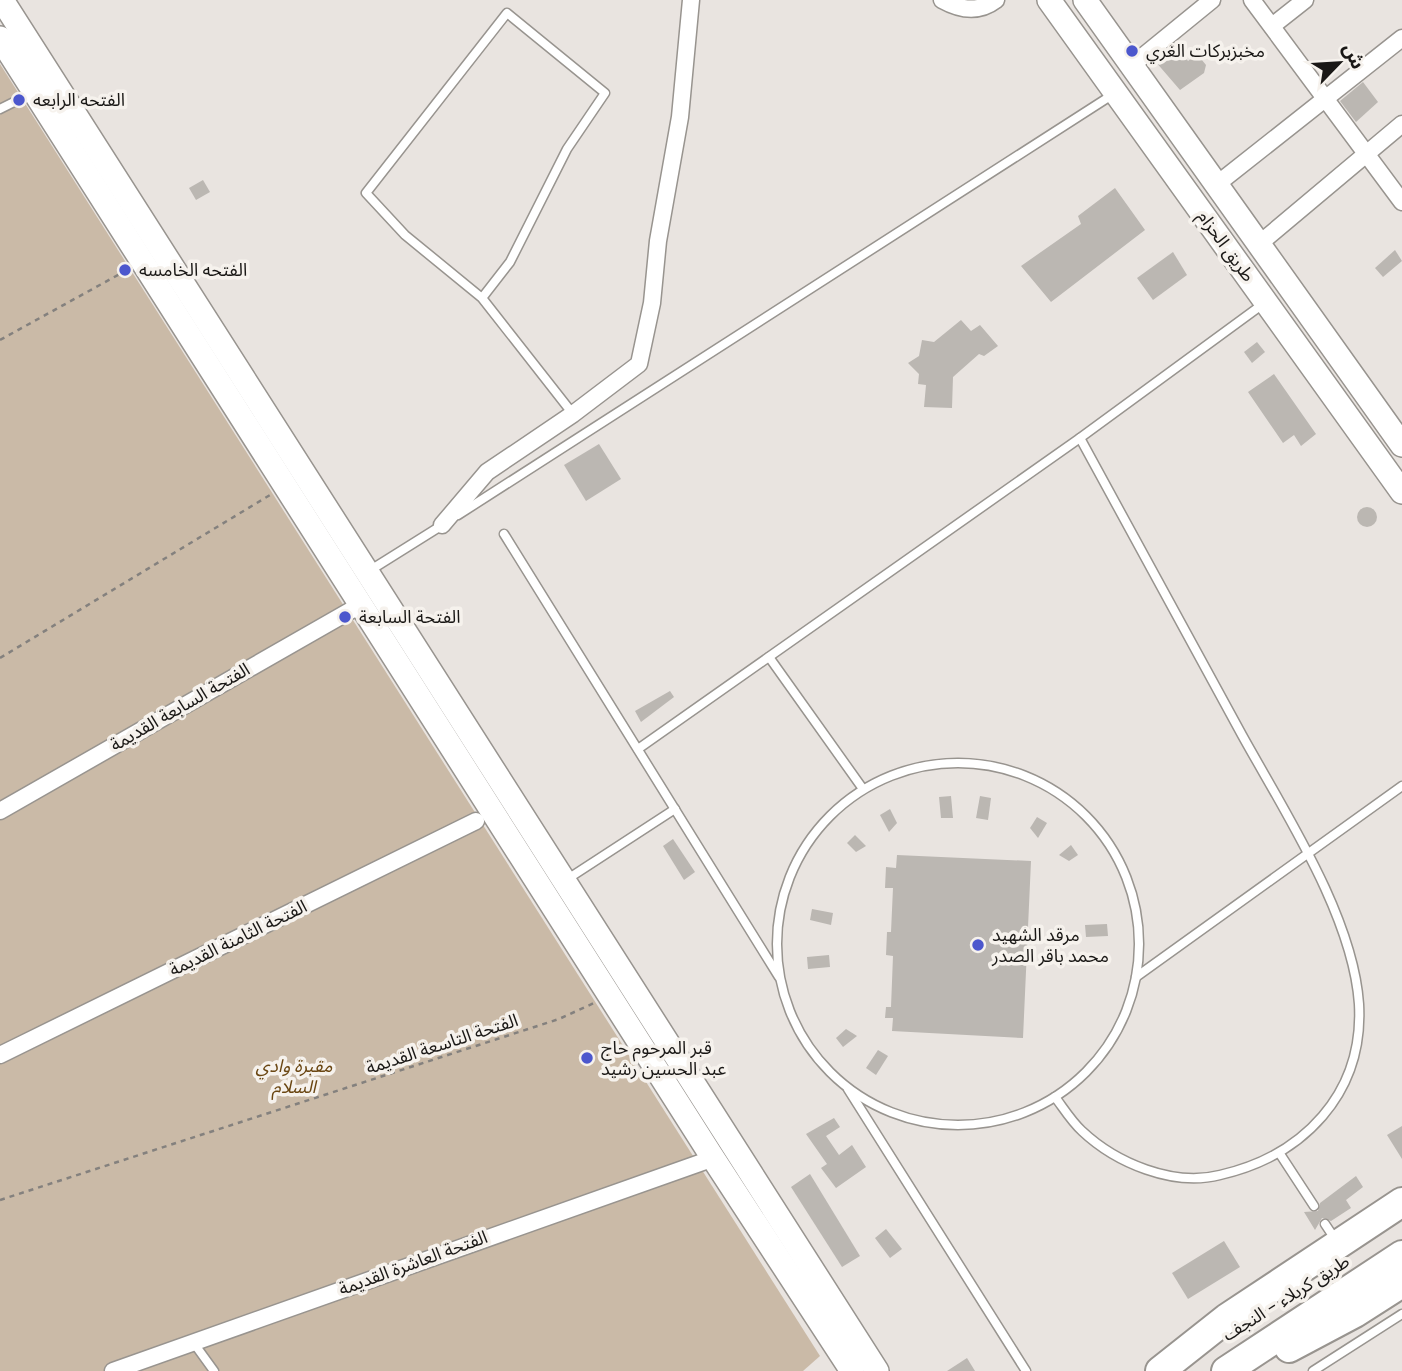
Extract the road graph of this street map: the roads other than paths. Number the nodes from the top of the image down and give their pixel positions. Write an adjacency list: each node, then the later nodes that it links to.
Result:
1 (2, 0): 23 (street)
2 (691, 0): 27 (street)
3 (942, 0): 4 (street)
4 (996, 0)
5 (1049, 0): 15 (street, طريق الحزام)
6 (1085, 0): 13 (street, طريق الحزام)
7 (1212, 0): 13 (street)
8 (1252, 0): 10 (street)
9 (1306, 0): 10 (street)
10 (1272, 26): 16 (street)
11 (0, 38): 14 (street)
12 (1402, 38): 16 (street)
13 (1131, 66): 20 (street, طريق الحزام)
14 (34, 92): 17 (lane); 23 (street)
15 (1116, 93): 25 (street, طريق الحزام); 31 (lane)
16 (1326, 99): 19 (street); 20 (street)
17 (0, 109)
18 (1402, 124): 19 (street)
19 (1367, 154): 21 (street); 22 (street)
20 (1216, 185): 22 (street, طريق الحزام)
21 (1402, 202)
22 (1259, 244): 29 (street, طريق الحزام)
23 (154, 265): 26 (street)
24 (482, 298): 24 (lane); 27 (lane)
25 (1265, 302): 28 (lane); 30 (street, طريق الحزام)
26 (183, 305): 33 (street); 34 (street)
27 (573, 414): 31 (street)
28 (1080, 438): 35 (lane); 42 (lane)
29 (1402, 445)
30 (1402, 492)
31 (442, 525): 33 (lane)
32 (503, 534): 36 (lane)
33 (366, 572): 43 (street)
34 (362, 604): 40 (street, الفتحة السابعة القديمة); 47 (street)
35 (769, 657): 36 (lane); 38 (lane)
36 (638, 749): 39 (lane)
37 (1402, 786): 42 (lane)
38 (863, 789): 44 (lane); 45 (lane)
39 (675, 809): 43 (lane); 45 (lane)
40 (0, 811)
41 (476, 821): 46 (street, الفتحة الثامنة القديمة)
42 (1307, 853): 44 (lane); 51 (lane)
43 (564, 882): 47 (street)
44 (1136, 976): 49 (lane)
45 (781, 979): 48 (lane)
46 (0, 1055)
47 (671, 1070): 50 (street)
48 (846, 1086): 49 (lane); 64 (lane)
49 (1055, 1097): 51 (lane)
50 (696, 1111): 52 (street); 63 (street)
51 (1280, 1154): 54 (lane)
52 (714, 1158): 59 (street, الفتحة العاشرة القديمة); 62 (street)
53 (1402, 1202): 65 (highway)
54 (1314, 1206)
55 (1402, 1226): 66 (highway, طريق کربلاء - النجف)
56 (1402, 1255): 67 (highway)
57 (1402, 1283): 68 (highway)
58 (1402, 1314): 69 (lane)
59 (192, 1342): 60 (street, الفتحة العاشرة القديمة); 61 (lane)
60 (113, 1371)
61 (214, 1371)
62 (852, 1371)
63 (877, 1371)
64 (1026, 1371)
65 (1160, 1371)
66 (1170, 1371)
67 (1226, 1371)
68 (1246, 1371)
69 (1313, 1371)

